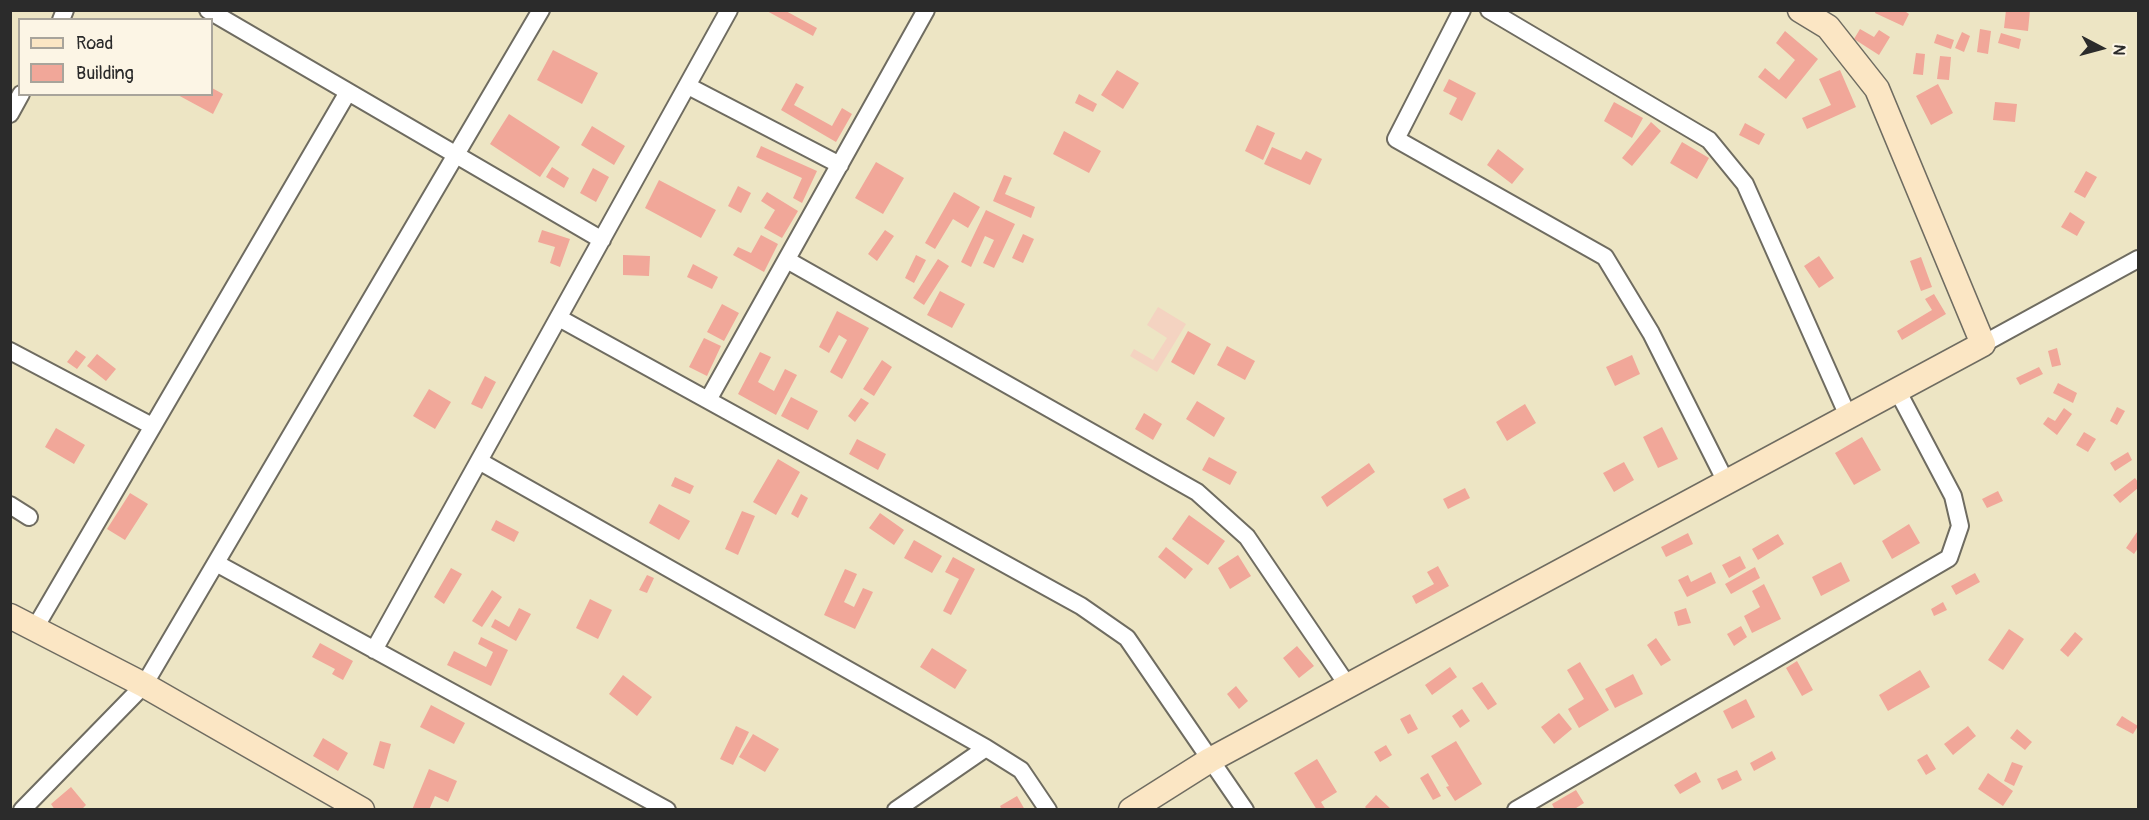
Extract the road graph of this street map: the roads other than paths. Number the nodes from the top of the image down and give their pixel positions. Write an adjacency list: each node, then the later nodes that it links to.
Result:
1 (208, 10): 9 (street)
2 (729, 10): 8 (street)
3 (926, 10): 13 (street)
4 (1462, 10): 25 (street)
5 (1489, 10): 22 (street)
6 (1800, 10): 18 (street)
7 (537, 12): 12 (street)
8 (688, 86): 13 (street); 14 (street)
9 (348, 92): 12 (street); 23 (street)
10 (20, 96): 11 (street)
11 (10, 114)
12 (456, 155): 14 (street); 28 (street)
13 (840, 165): 16 (street)
14 (602, 240): 17 (street)
15 (2139, 259): 18 (street)
16 (787, 260): 21 (street); 33 (street)
17 (559, 318): 21 (street); 24 (street)
18 (1983, 344): 20 (street)
19 (10, 351): 23 (street)
20 (1897, 390): 22 (street); 43 (street)
21 (708, 400): 35 (street)
22 (1848, 416): 25 (street)
23 (152, 426): 30 (street)
24 (479, 461): 31 (street); 34 (street)
25 (1726, 482): 33 (street)
26 (10, 506): 27 (street)
27 (29, 517)
28 (216, 563): 31 (street); 32 (street)
29 (10, 616): 30 (street)
30 (34, 628): 32 (street)
31 (374, 650): 38 (street)
32 (144, 685): 36 (street); 37 (street)
33 (1348, 686): 35 (street)
34 (986, 748): 39 (street); 40 (street)
35 (1210, 760): 41 (street); 42 (street)
36 (22, 810)
37 (362, 810)
38 (667, 810)
39 (896, 810)
40 (1048, 810)
41 (1131, 810)
42 (1245, 810)
43 (1516, 810)

